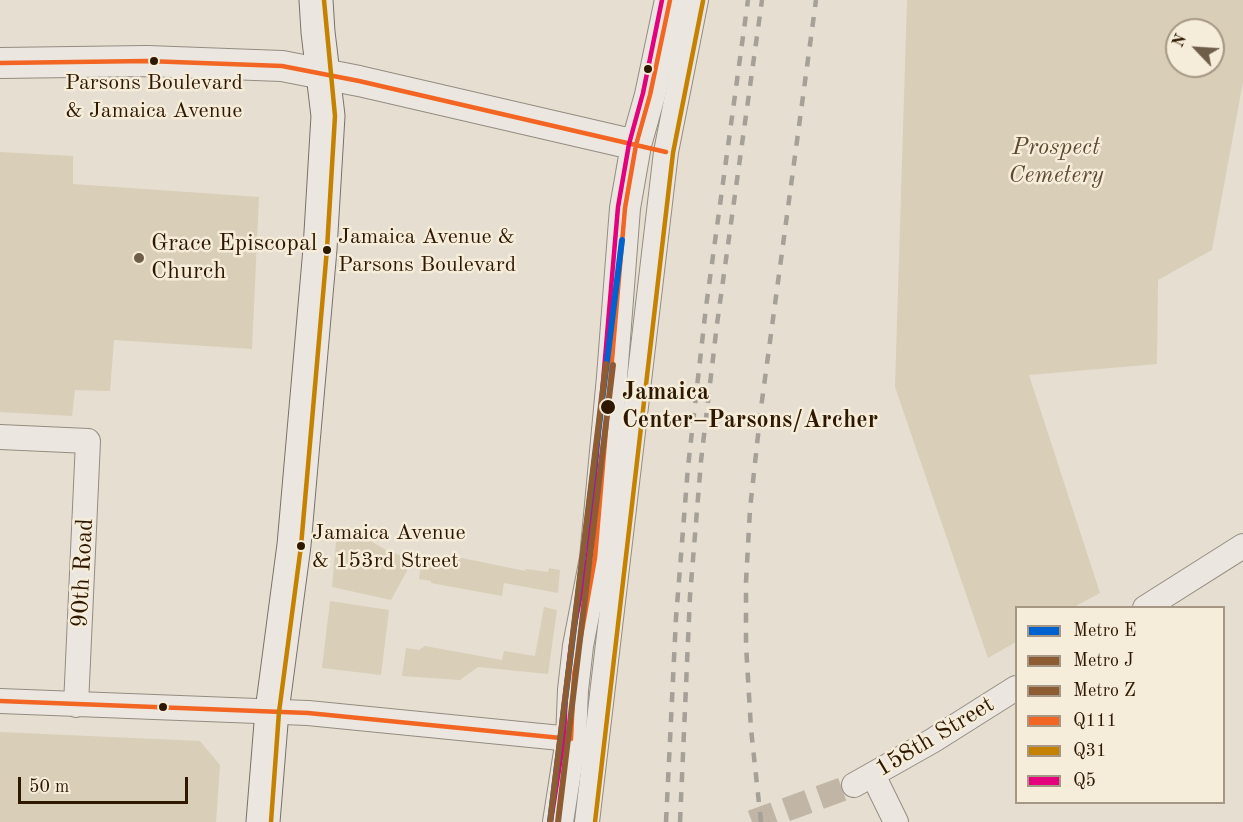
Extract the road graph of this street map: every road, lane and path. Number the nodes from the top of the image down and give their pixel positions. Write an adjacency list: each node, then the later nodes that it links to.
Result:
1 (316, 0): 5 (main road)
2 (670, 0): 6 (street)
3 (696, 0): 7 (street)
4 (0, 63): 5 (street)
5 (323, 75): 6 (street); 14 (main road)
6 (636, 145): 7 (street); 15 (street)
7 (666, 152): 18 (street)
8 (0, 437): 13 (street, 90th Road)
9 (1243, 546): 10 (street)
10 (1148, 606)
11 (1015, 689): 19 (street, 158th Street)
12 (0, 701): 13 (street)
13 (76, 705): 14 (street)
14 (272, 711): 15 (street); 16 (main road)
15 (571, 739): 17 (street)
16 (263, 822)
17 (558, 822)
18 (587, 822)
19 (896, 822)

